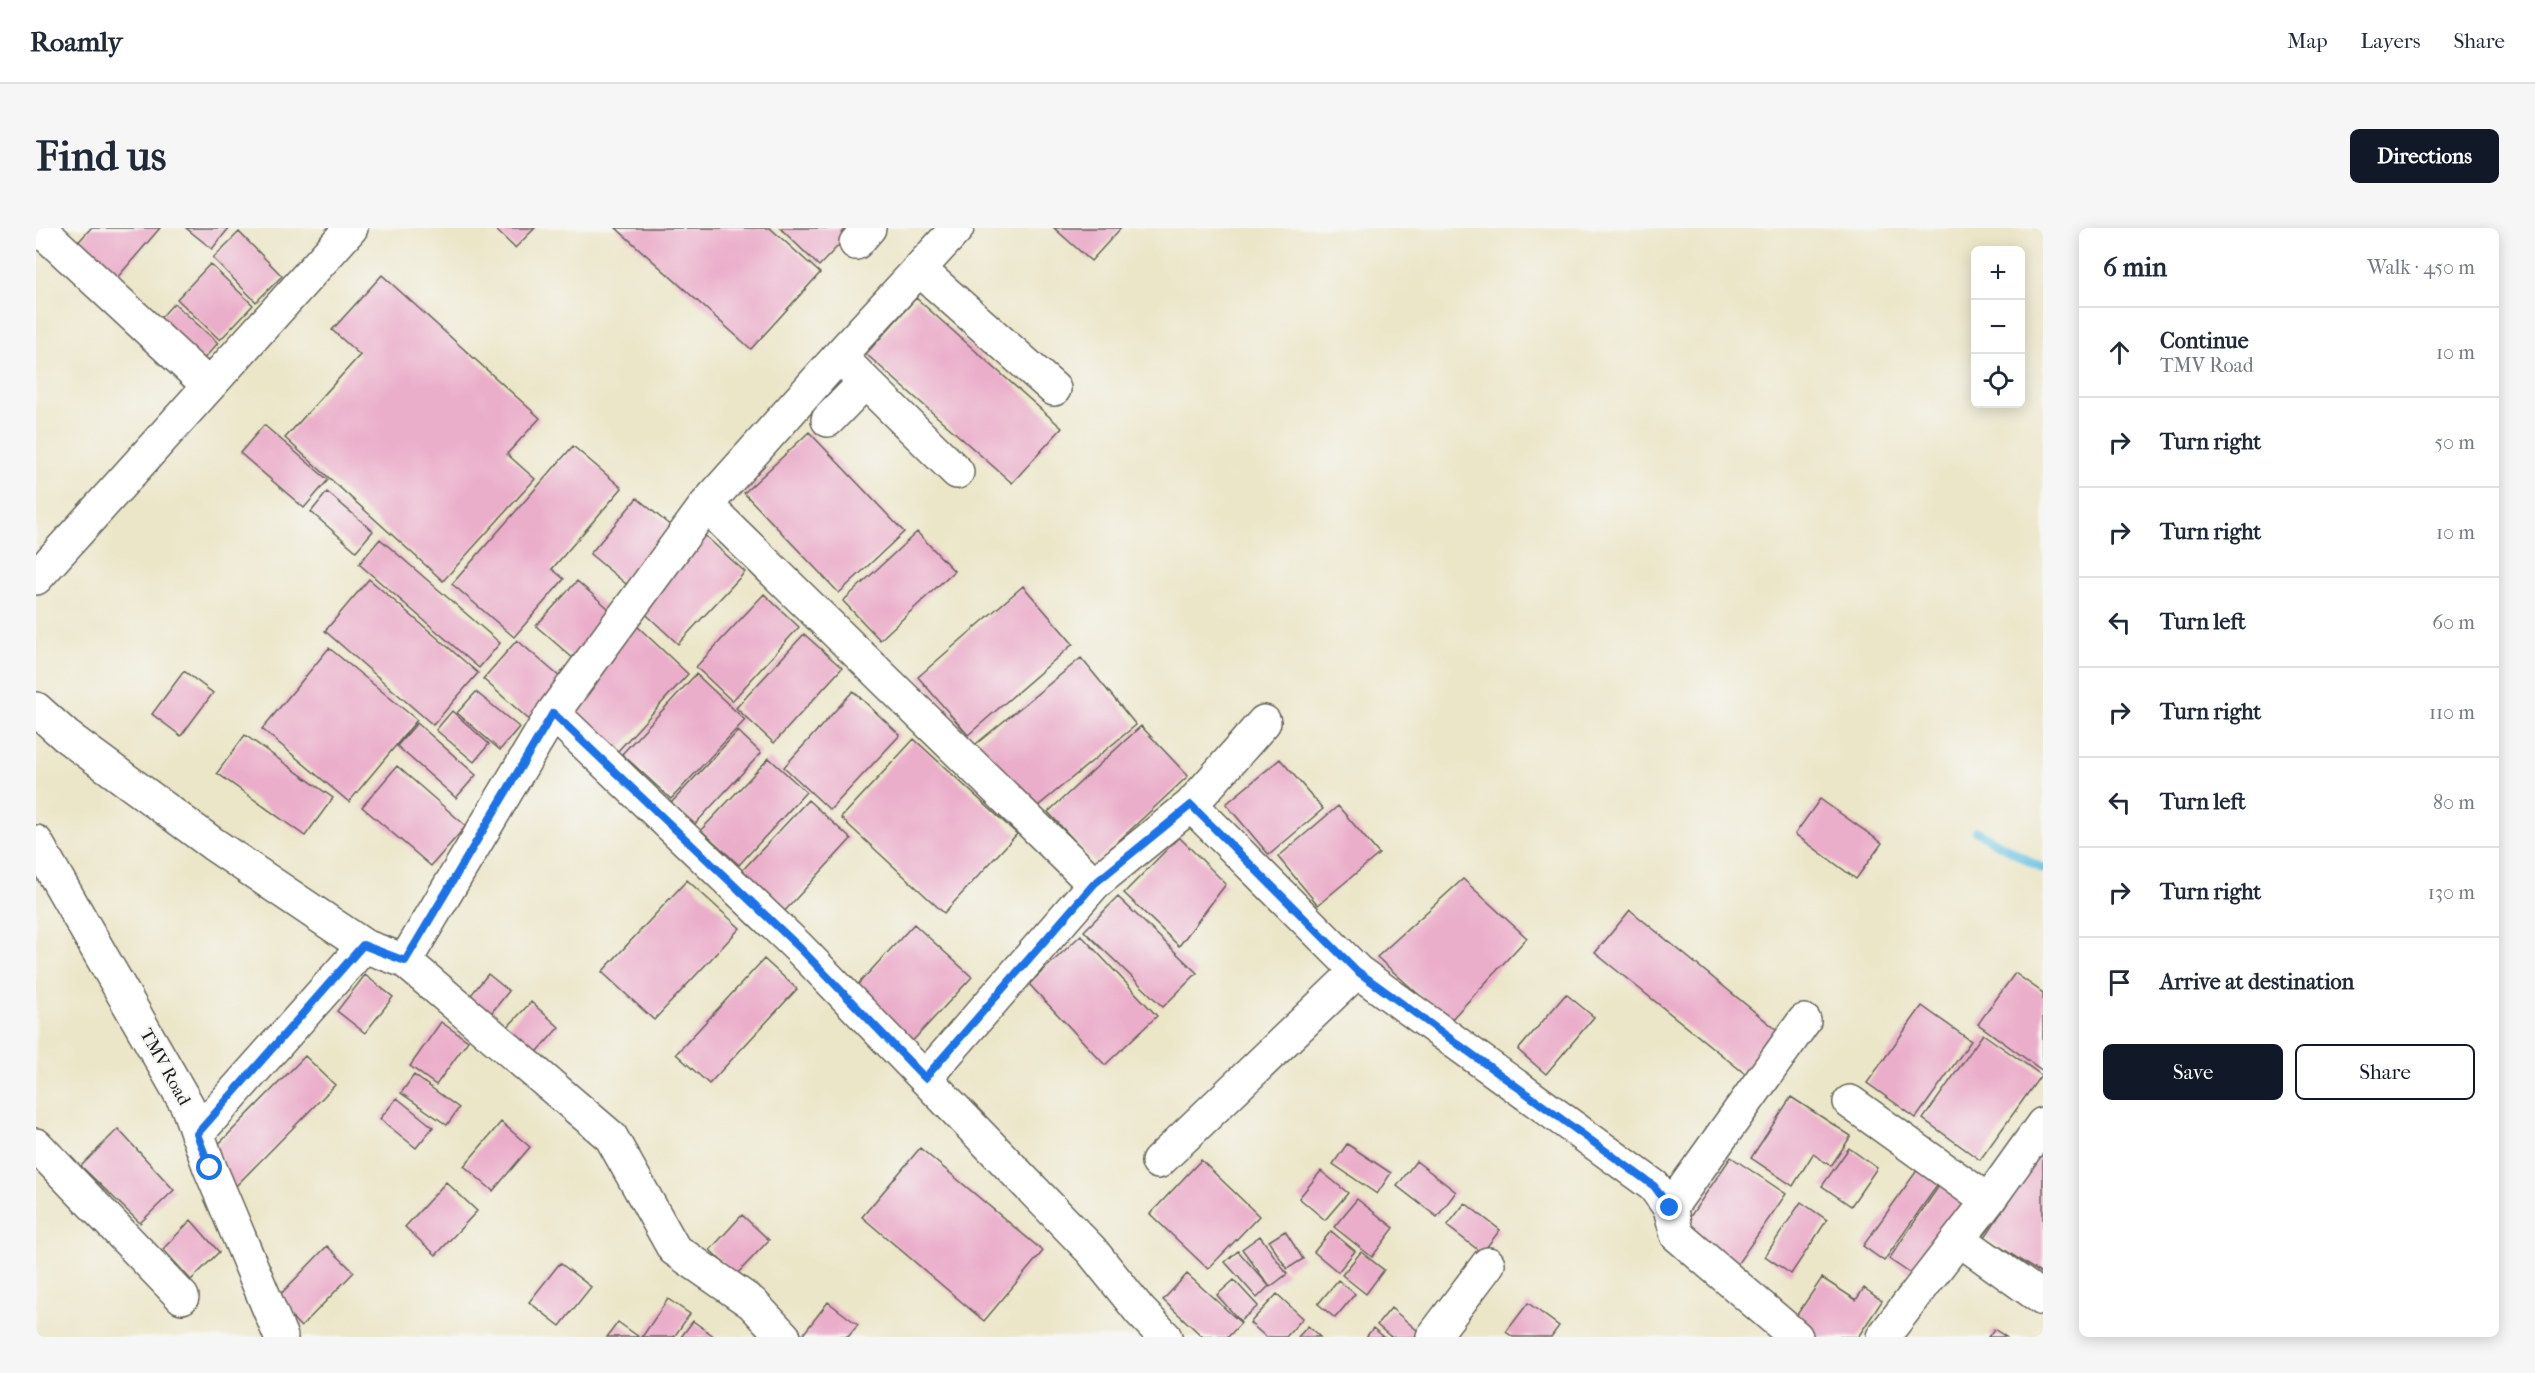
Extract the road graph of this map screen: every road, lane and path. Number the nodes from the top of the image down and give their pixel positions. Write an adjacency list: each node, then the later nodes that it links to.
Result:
1 (39, 228): 7 (street)
2 (351, 228): 7 (street)
3 (957, 228): 4 (street)
4 (920, 270): 5 (street); 8 (street)
5 (839, 356): 6 (street); 11 (street)
6 (865, 382): 9 (street); 10 (street)
7 (209, 386): 12 (street)
8 (1054, 389)
9 (828, 420)
10 (957, 472)
11 (706, 505): 14 (street); 18 (street)
12 (36, 578)
13 (36, 709): 19 (street)
14 (553, 713): 20 (street); 23 (street)
15 (1264, 722): 16 (street)
16 (1191, 805): 18 (street); 21 (street)
17 (36, 842): 26 (street, TMV Road)
18 (1094, 884): 23 (street)
19 (363, 945): 20 (street); 26 (street)
20 (405, 961): 36 (street)
21 (1357, 971): 28 (street); 30 (street)
22 (1804, 1021): 30 (street)
23 (925, 1078): 37 (street)
24 (1850, 1102): 29 (street)
25 (2043, 1124): 29 (street)
26 (197, 1134): 35 (street, TMV Road)
27 (36, 1145): 33 (street)
28 (1158, 1162)
29 (1988, 1201): 31 (street)
30 (1670, 1208): 39 (street)
31 (1959, 1239): 34 (street); 40 (street)
32 (1488, 1264): 38 (street)
33 (182, 1297)
34 (2043, 1299)
35 (281, 1337)
36 (784, 1337)
37 (1165, 1337)
38 (1433, 1337)
39 (1796, 1337)
40 (1883, 1337)

